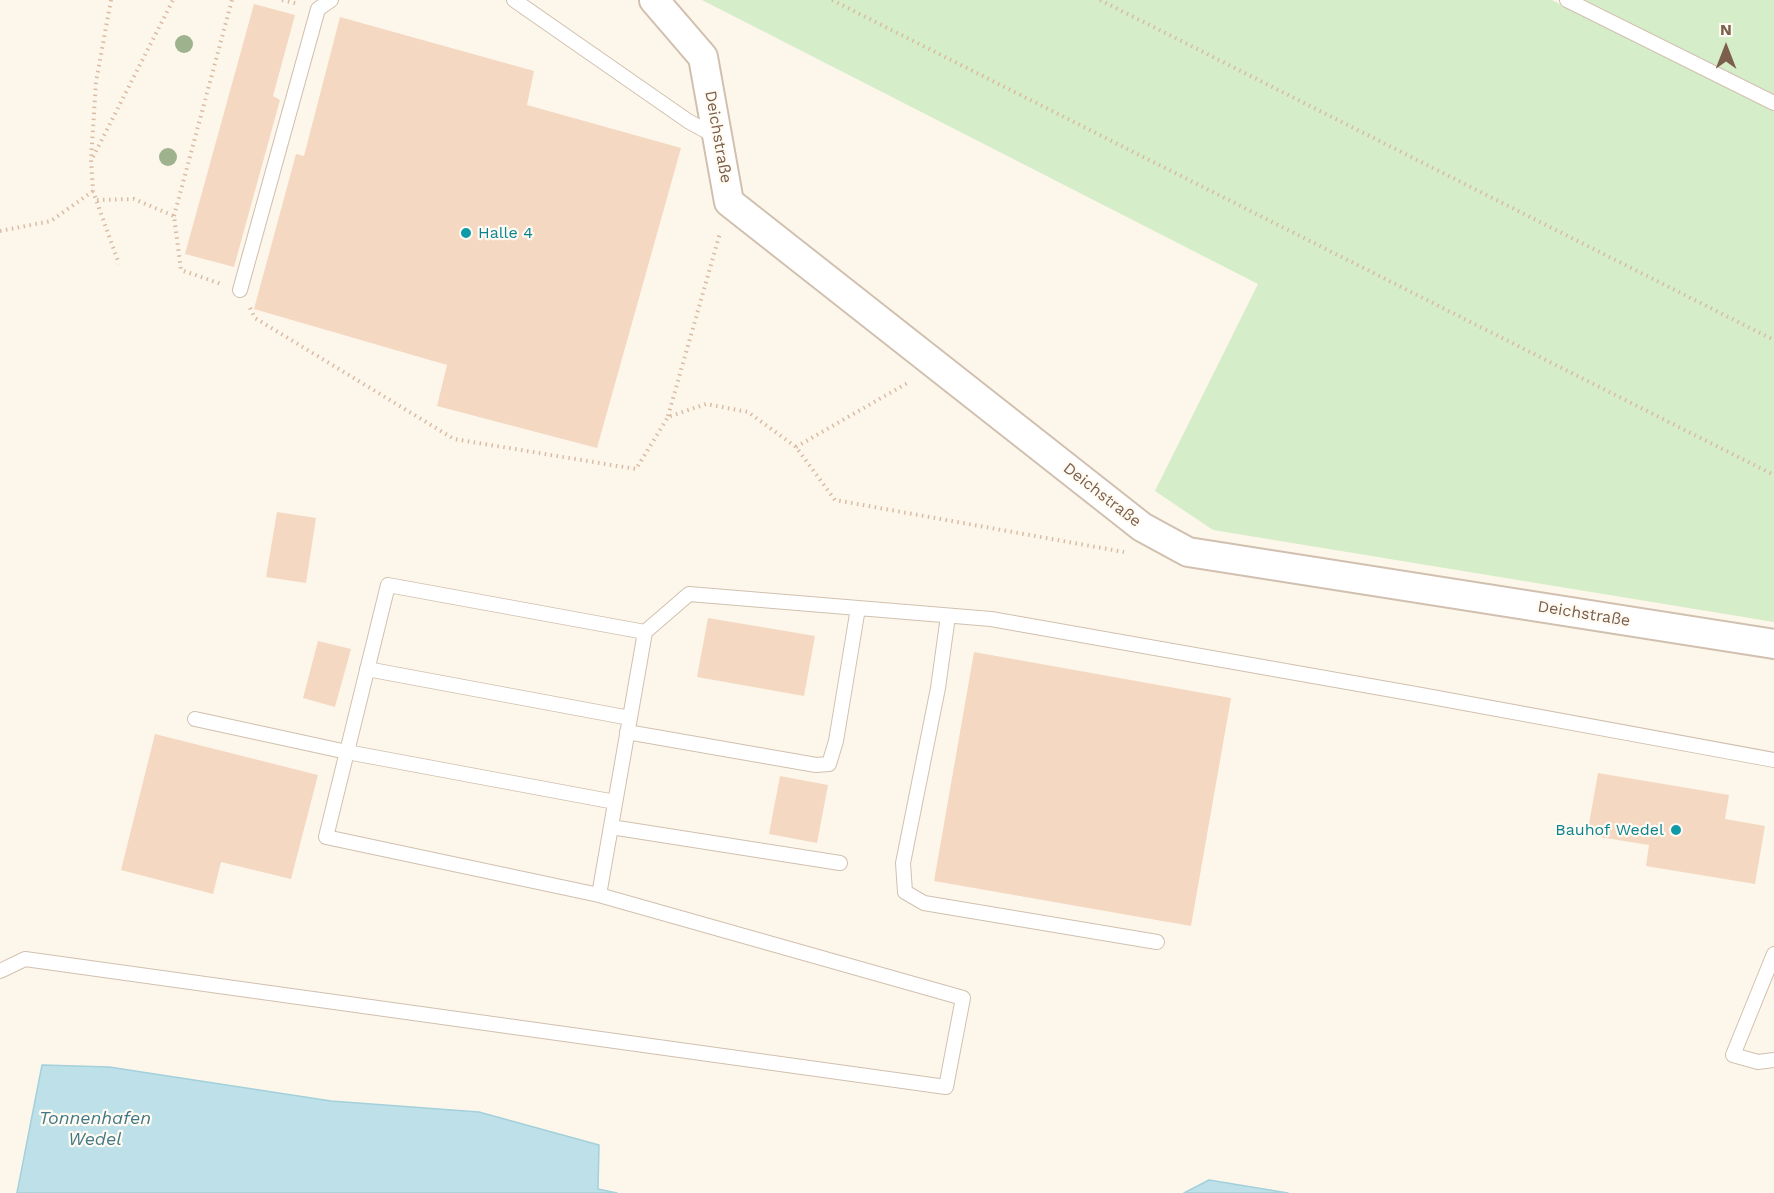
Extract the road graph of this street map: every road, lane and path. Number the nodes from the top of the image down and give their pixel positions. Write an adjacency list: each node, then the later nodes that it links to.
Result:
1 (111, 0): 12 (path)
2 (173, 0): 12 (path)
3 (231, 0): 16 (path)
4 (331, 0): 19 (lane)
5 (514, 0): 11 (lane)
6 (654, 0): 11 (street, Deichstraße)
7 (832, 0): 24 (path)
8 (1100, 0): 20 (path)
9 (1567, 0): 10 (lane)
10 (1774, 103)
11 (719, 138): 15 (street, Deichstraße)
12 (91, 160): 13 (path)
13 (93, 191): 14 (path); 17 (path)
14 (97, 200): 16 (path); 18 (path)
15 (729, 202): 21 (street, Deichstraße); 22 (path)
16 (174, 216): 19 (path)
17 (0, 231)
18 (119, 264)
19 (240, 291): 22 (path)
20 (1774, 340)
21 (938, 365): 23 (path); 29 (street, Deichstraße)
22 (668, 417): 23 (path)
23 (796, 447): 25 (path)
24 (1774, 475)
25 (1133, 554)
26 (858, 608): 27 (lane); 28 (lane); 33 (lane)
27 (948, 616): 35 (lane); 40 (lane)
28 (645, 632): 30 (lane); 31 (lane)
29 (1774, 644)
30 (367, 669): 31 (lane); 34 (lane)
31 (630, 718): 33 (lane)
32 (195, 719): 34 (lane)
33 (627, 732): 36 (lane)
34 (347, 752): 36 (lane); 39 (lane)
35 (1774, 760)
36 (615, 802): 37 (lane)
37 (611, 827): 38 (lane); 39 (lane)
38 (840, 863)
39 (599, 894): 42 (lane)
40 (1157, 942)
41 (1774, 954): 43 (lane)
42 (0, 971)
43 (1774, 1060)

